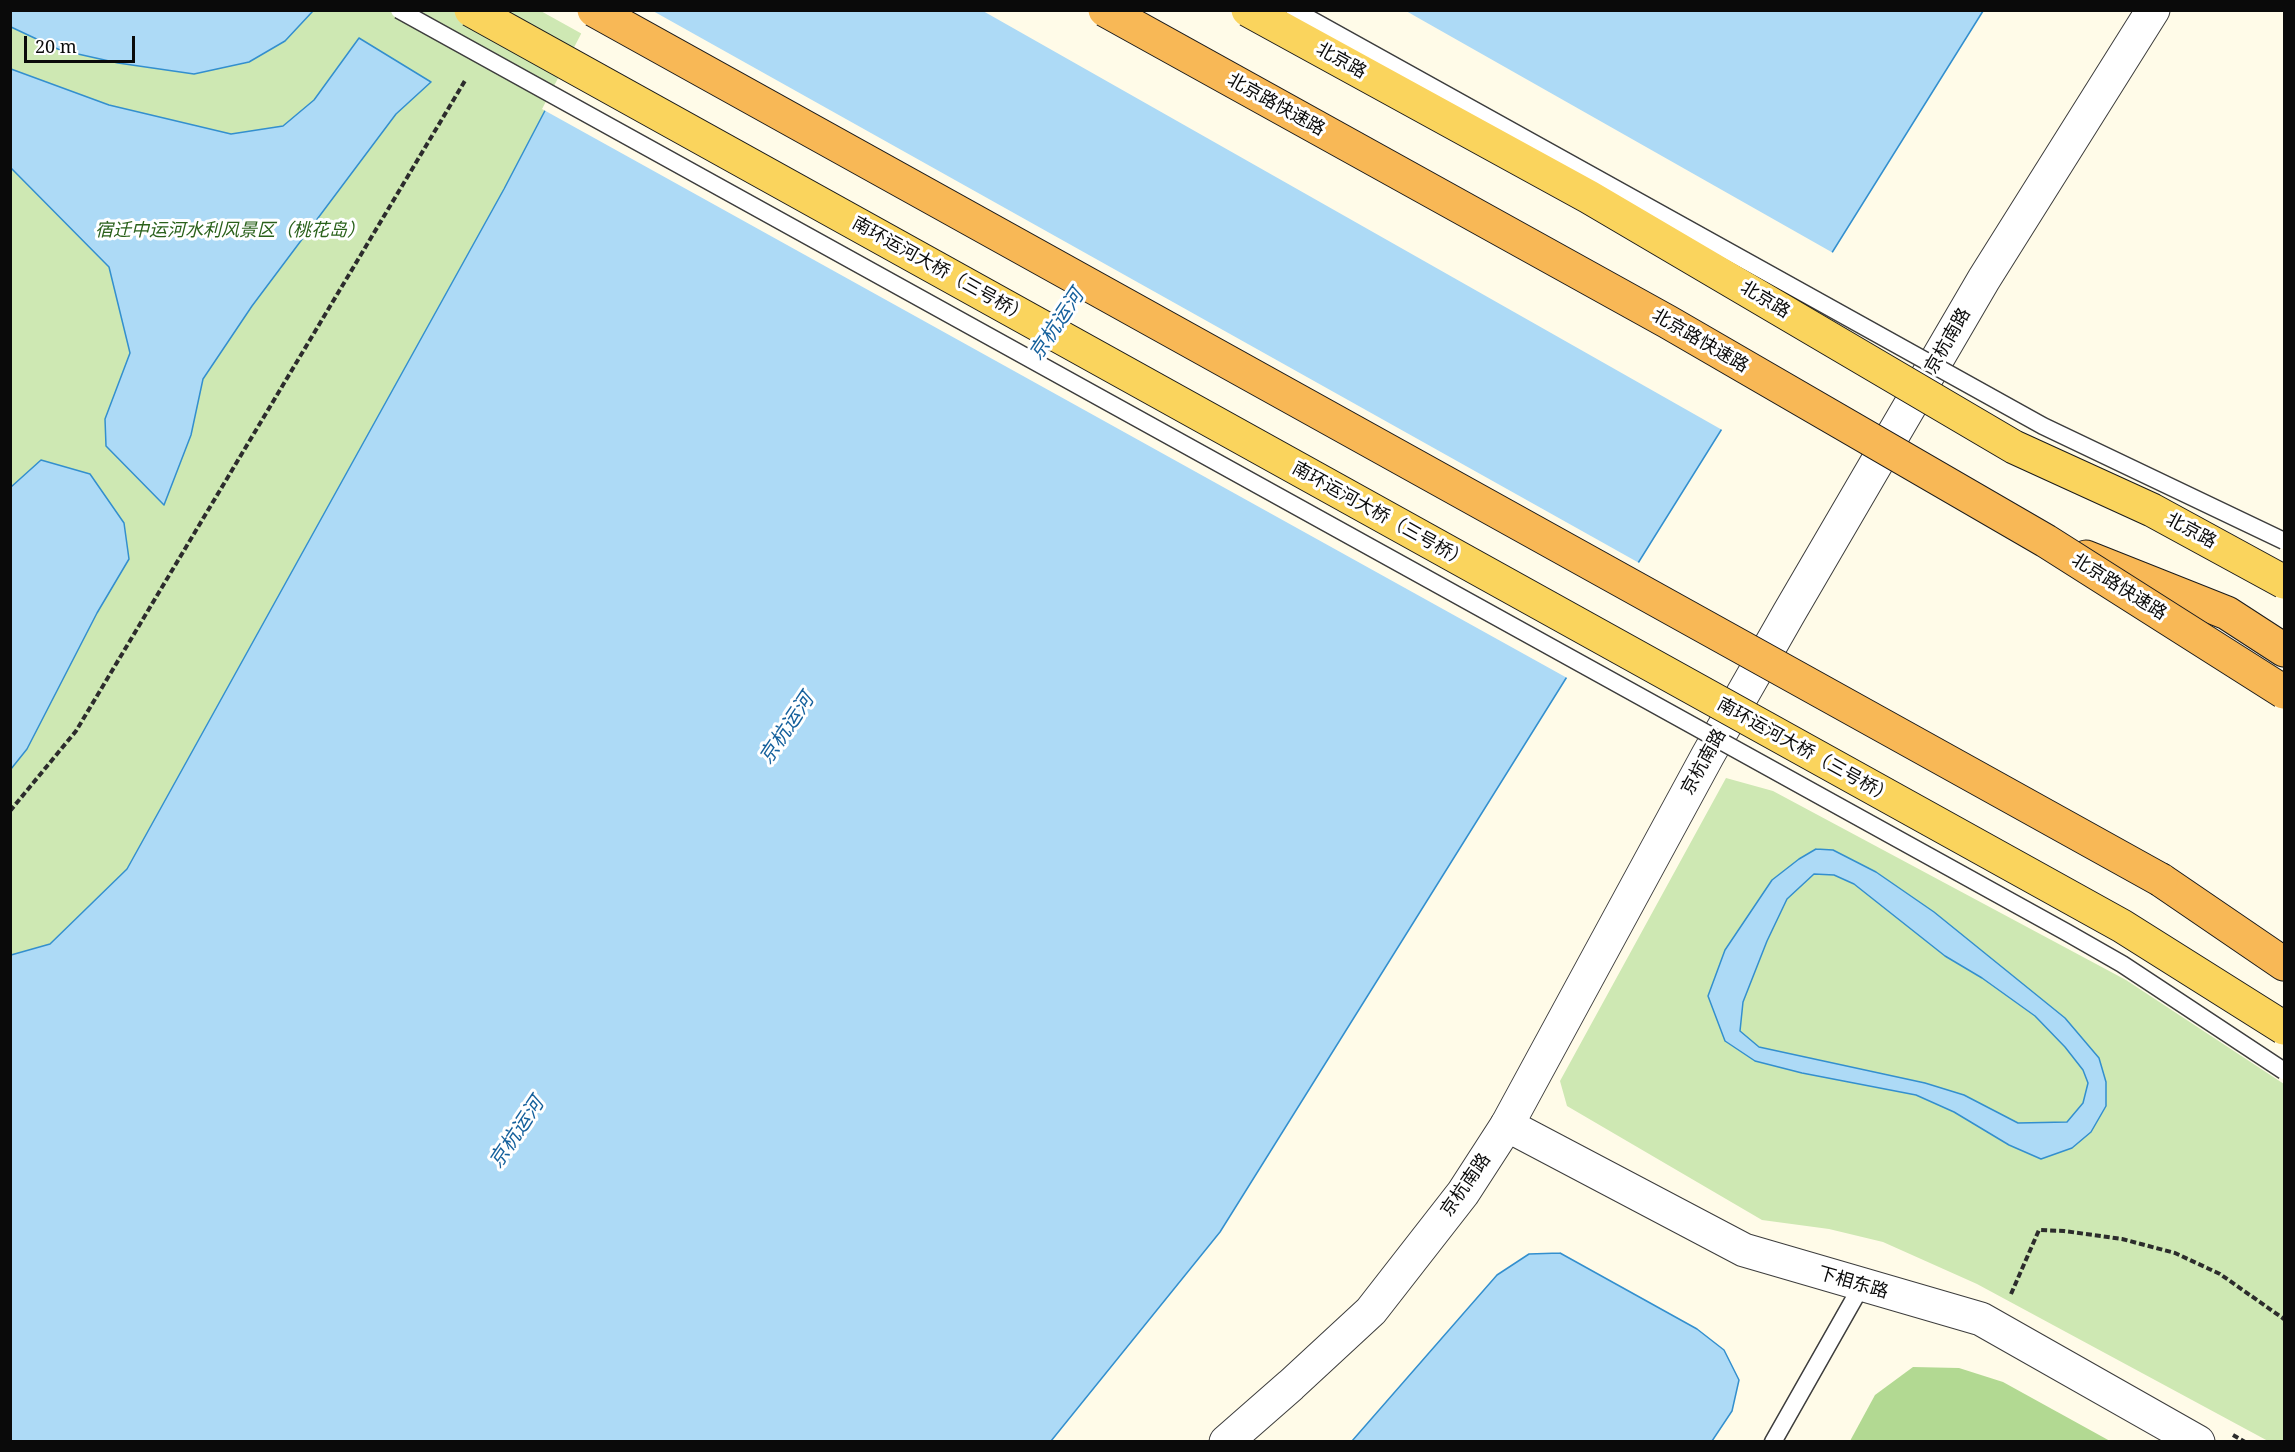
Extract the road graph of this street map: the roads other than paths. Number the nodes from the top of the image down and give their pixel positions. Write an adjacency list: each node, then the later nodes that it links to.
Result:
1 (399, 10): 17 (lane, bridge)
2 (471, 10): 16 (main road, 南环运河大桥（三号桥）, bridge)
3 (594, 10): 13 (highway, bridge)
4 (1105, 10): 8 (highway, 北京路快速路, bridge)
5 (1248, 10): 10 (main road, 北京路, bridge)
6 (1294, 10): 9 (lane, bridge)
7 (2153, 10): 18 (street, 京杭南路)
8 (2046, 541): 11 (highway, bridge); 12 (highway, 北京路快速路, bridge)
9 (2284, 541)
10 (2284, 582)
11 (2284, 650)
12 (2284, 692)
13 (2161, 880): 14 (highway); 15 (highway)
14 (2284, 948)
15 (2284, 964)
16 (2284, 1028)
17 (2284, 1071)
18 (1507, 1125): 19 (street, 下相东路); 20 (street, 京杭南路)
19 (1862, 1285): 21 (lane); 22 (street, 下相东路)
20 (1226, 1442)
21 (1773, 1442)
22 (2198, 1442)

